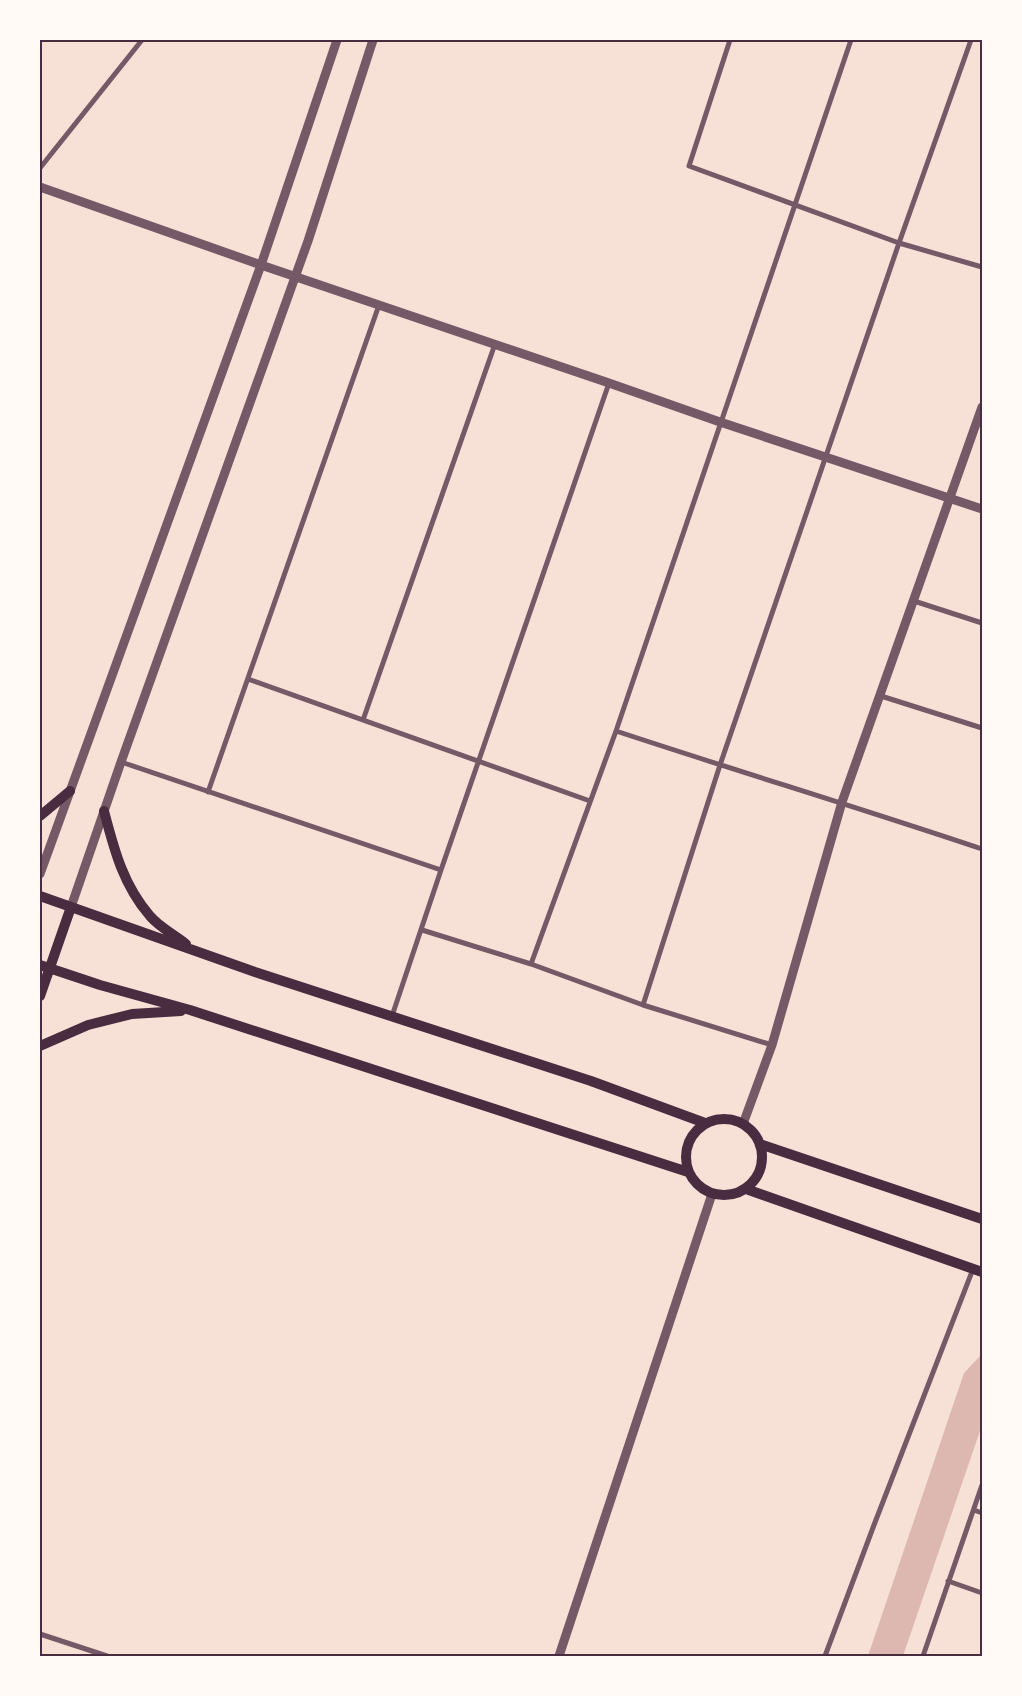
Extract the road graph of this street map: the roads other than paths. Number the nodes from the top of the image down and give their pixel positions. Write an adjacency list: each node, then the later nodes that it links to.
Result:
1 (142, 40): 7 (street)
2 (337, 40): 11 (street)
3 (373, 40): 13 (street)
4 (730, 40): 9 (street)
5 (851, 40): 9 (street)
6 (971, 40): 10 (street)
7 (40, 168)
8 (40, 187): 11 (street)
9 (794, 204): 10 (street); 18 (street)
10 (899, 242): 12 (street); 19 (street)
11 (261, 265): 13 (street); 32 (street)
12 (982, 267)
13 (294, 276): 14 (street); 29 (street)
14 (379, 305): 15 (street); 24 (street)
15 (495, 344): 16 (street); 26 (street)
16 (609, 383): 18 (street); 30 (street)
17 (982, 407): 20 (street)
18 (720, 422): 19 (street); 28 (street)
19 (826, 457): 20 (street); 31 (street)
20 (951, 499): 21 (street); 22 (street)
21 (982, 509)
22 (914, 601): 23 (street); 25 (street)
23 (982, 623)
24 (248, 679): 26 (street); 33 (street)
25 (881, 696): 27 (street); 35 (street)
26 (363, 720): 30 (street)
27 (982, 728)
28 (616, 730): 31 (street); 34 (street)
29 (121, 762): 33 (street); 36 (street)
30 (478, 762): 34 (street); 39 (street)
31 (720, 765): 35 (street); 48 (street)
32 (70, 791): 37 (main road); 40 (street)
33 (208, 792): 39 (street)
34 (590, 801): 45 (street)
35 (842, 802): 38 (street); 51 (street)
36 (104, 811): 42 (street); 44 (main road)
37 (40, 816)
38 (982, 849)
39 (441, 870): 43 (street)
40 (40, 874)
41 (40, 896): 42 (main road)
42 (71, 907): 44 (main road); 46 (main road)
43 (422, 930): 45 (street); 50 (street)
44 (195, 951): 50 (main road)
45 (531, 964): 48 (street)
46 (45, 967): 47 (main road); 49 (main road)
47 (40, 996)
48 (643, 1005): 51 (street)
49 (190, 1010): 52 (main road); 56 (main road)
50 (392, 1016): 53 (main road)
51 (772, 1045): 54 (street)
52 (40, 1046)
53 (705, 1123): 54 (main road); 56 (main road)
54 (743, 1124): 55 (main road)
55 (760, 1144): 57 (main road); 59 (main road)
56 (688, 1172): 58 (main road)
57 (746, 1189): 58 (main road); 60 (main road)
58 (712, 1194): 68 (street)
59 (982, 1219)
60 (978, 1271): 69 (street)
61 (982, 1486): 62 (street)
62 (974, 1510): 63 (street); 64 (street)
63 (982, 1513)
64 (948, 1581): 65 (street); 70 (street)
65 (982, 1593)
66 (40, 1634): 67 (street)
67 (107, 1656)
68 (559, 1656)
69 (825, 1656)
70 (923, 1656)

